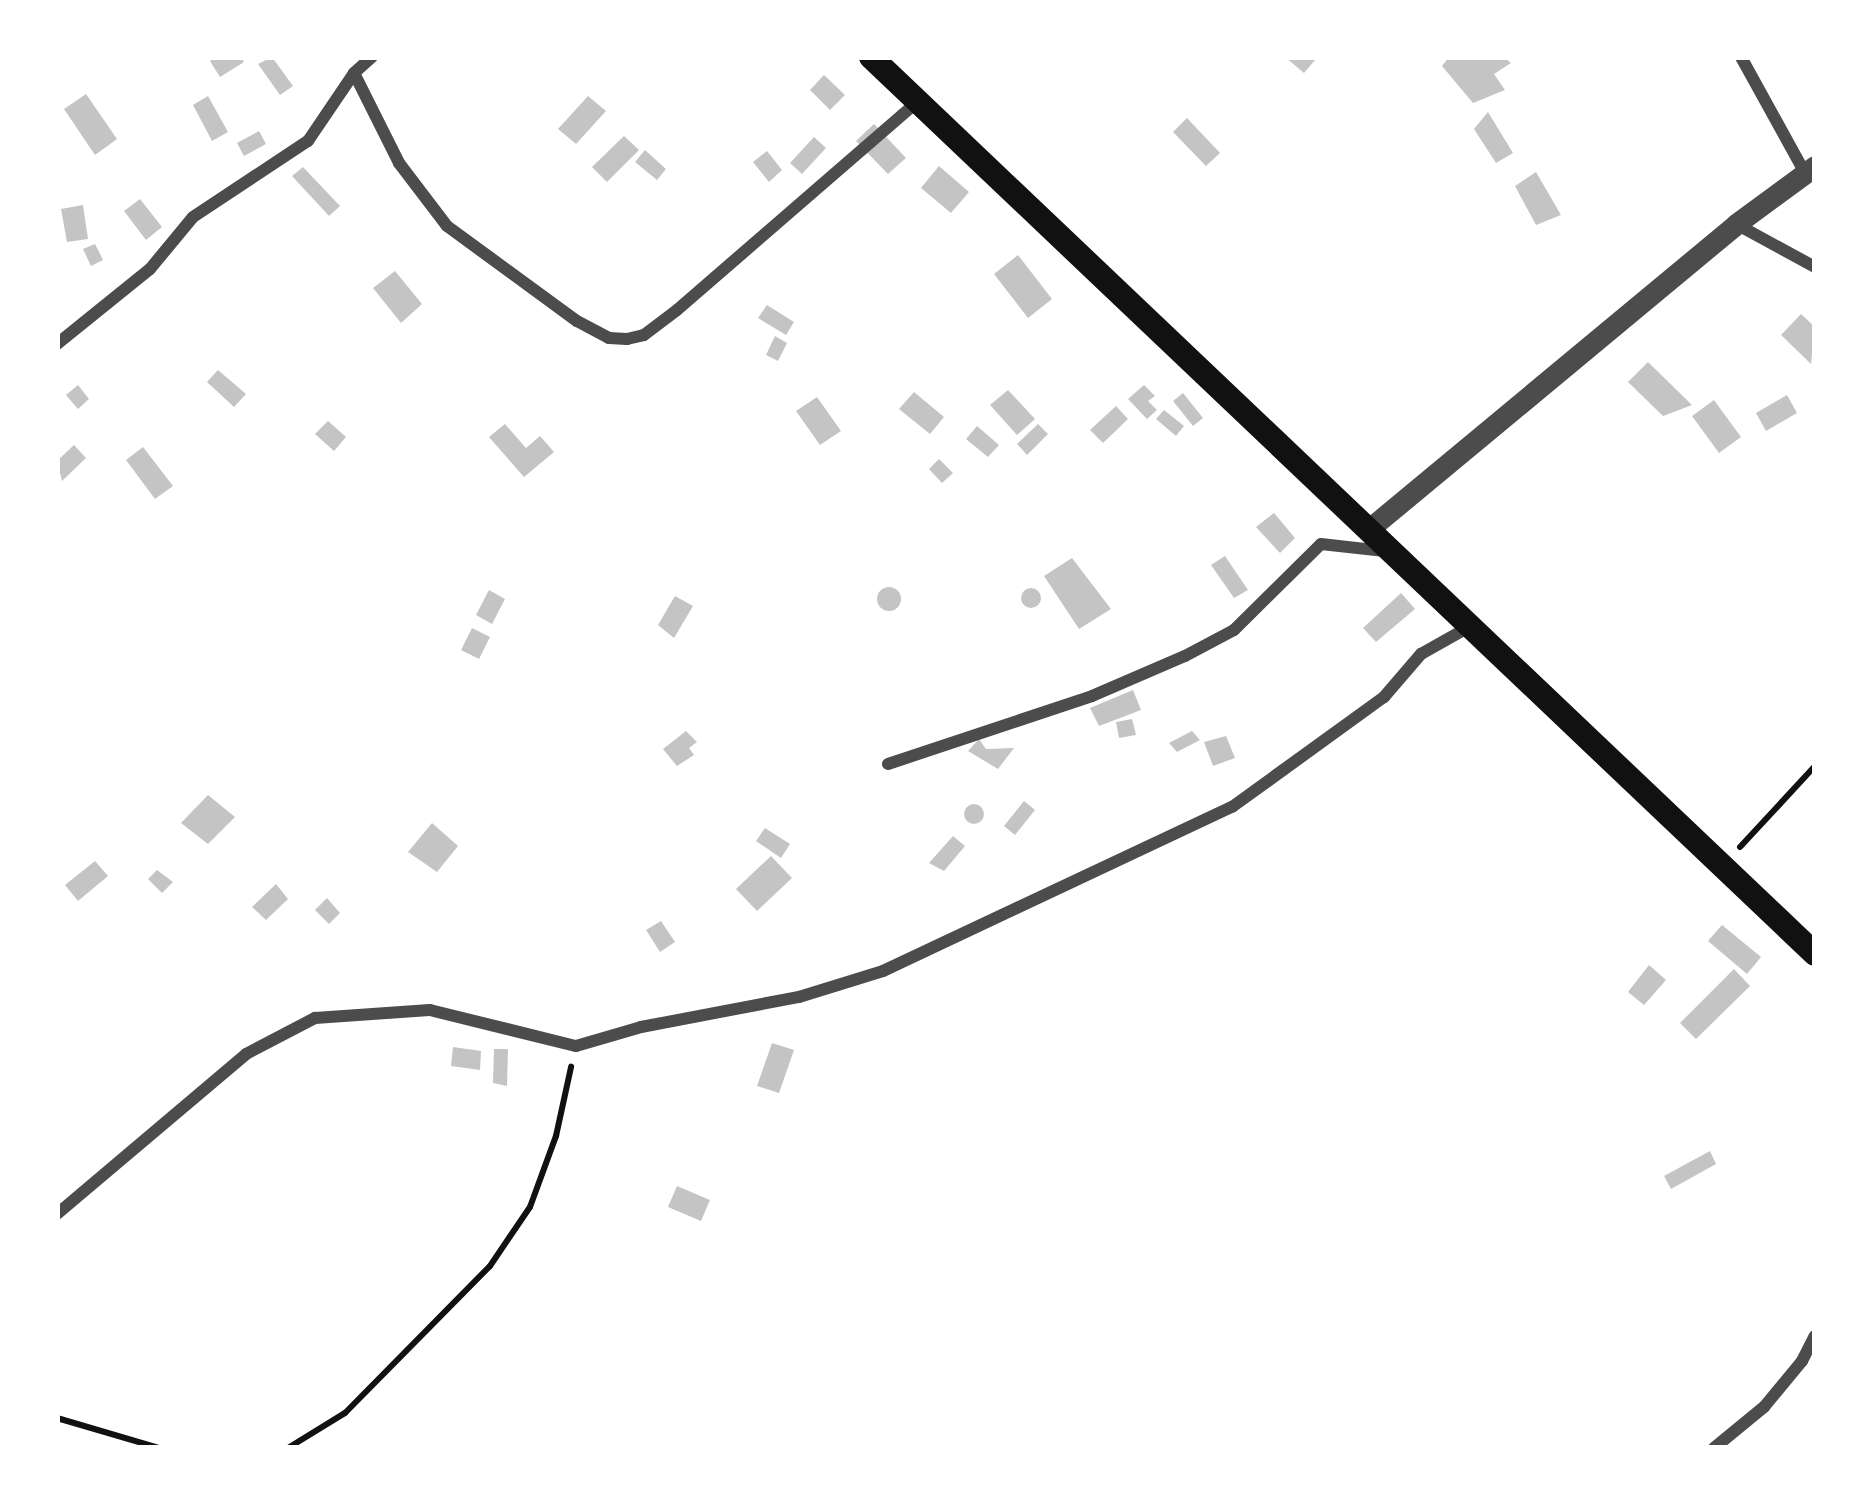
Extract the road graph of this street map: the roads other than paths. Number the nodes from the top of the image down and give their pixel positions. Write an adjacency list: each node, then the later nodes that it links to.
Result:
1 (372, 57): 4 (street)
2 (871, 57): 5 (main road)
3 (1741, 57): 6 (street)
4 (354, 73): 5 (street); 9 (street)
5 (917, 103): 10 (main road)
6 (1810, 170): 7 (street)
7 (1736, 224): 8 (street); 10 (street)
8 (1815, 267)
9 (57, 344)
10 (1369, 529): 11 (main road)
11 (1394, 552): 12 (main road); 13 (street)
12 (1471, 626): 14 (main road); 15 (street)
13 (888, 764)
14 (1815, 955)
15 (57, 1214)
16 (1815, 1336): 17 (street)
17 (1714, 1448)

